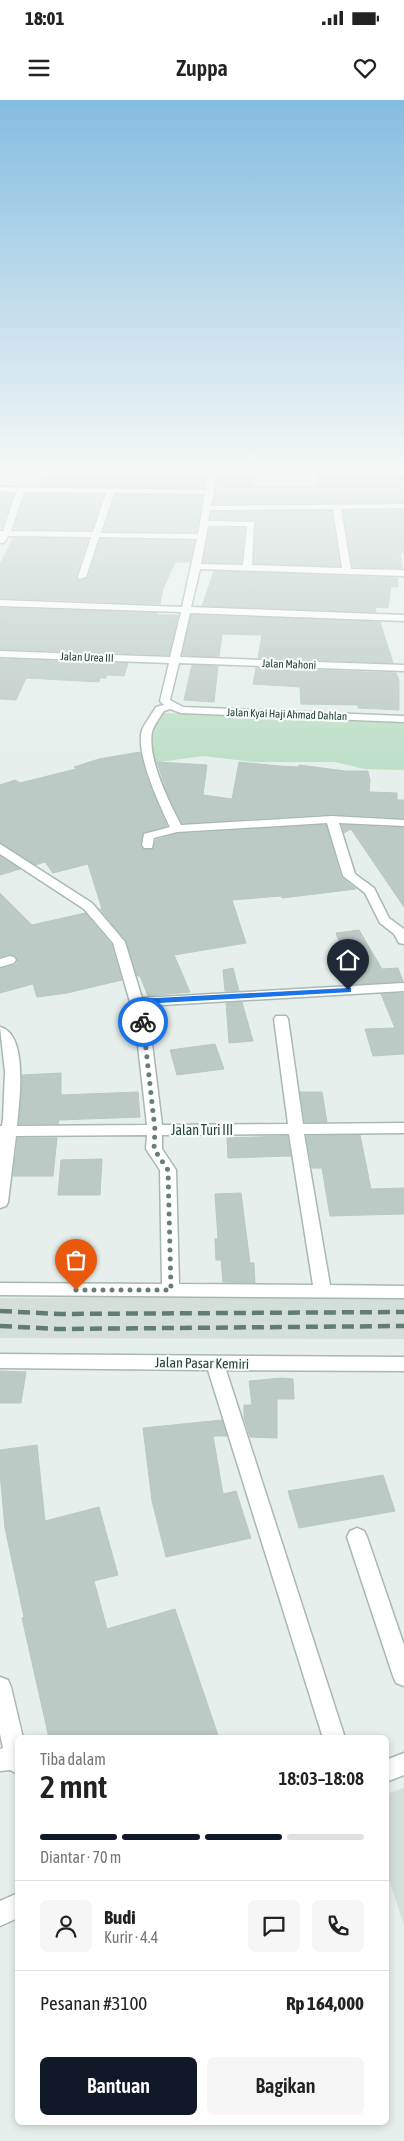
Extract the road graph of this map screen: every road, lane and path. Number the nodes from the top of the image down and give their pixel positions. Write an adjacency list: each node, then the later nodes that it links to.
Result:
1 (85, 566): 8 (street)
2 (196, 566): 10 (street)
3 (202, 566): 5 (street)
4 (346, 566): 6 (street)
5 (247, 568): 6 (street)
6 (347, 572): 7 (street)
7 (404, 573)
8 (82, 577)
9 (0, 603): 10 (street)
10 (185, 610): 11 (street); 13 (street)
11 (404, 618)
12 (0, 654): 13 (street, Jalan Urea III)
13 (174, 661): 14 (street, Jalan Mahoni); 15 (street)
14 (404, 668)
15 (171, 706): 16 (street, Jalan Kyai Haji Ahmad Dahlan); 19 (street)
16 (404, 719)
17 (332, 819): 18 (street); 19 (street); 24 (street)
18 (404, 823)
19 (177, 829): 20 (street)
20 (148, 845)
21 (0, 848): 22 (street)
22 (16, 859): 23 (street); 26 (street)
23 (0, 862)
24 (402, 935)
25 (404, 987): 26 (street)
26 (137, 1002): 30 (street)
27 (281, 1019): 31 (street)
28 (0, 1031): 32 (street)
29 (404, 1128): 31 (street, Jalan Turi III)
30 (155, 1130): 31 (street, Jalan Turi III); 32 (street, Jalan Turi III); 35 (street)
31 (298, 1130): 36 (street)
32 (4, 1131): 33 (street)
33 (0, 1202)
34 (0, 1289): 35 (street)
35 (171, 1290): 36 (street)
36 (323, 1292): 37 (street)
37 (404, 1292)
38 (0, 1361): 39 (street, Jalan Pasar Kemiri)
39 (215, 1364): 40 (street, Jalan Pasar Kemiri); 44 (street)
40 (404, 1364)
41 (357, 1537): 42 (street)
42 (404, 1676)
43 (0, 1687): 45 (street)
44 (333, 1735)
45 (11, 1761)
46 (404, 1764): 47 (street)
47 (389, 1770)
48 (15, 1906): 49 (street)
49 (0, 1914)

